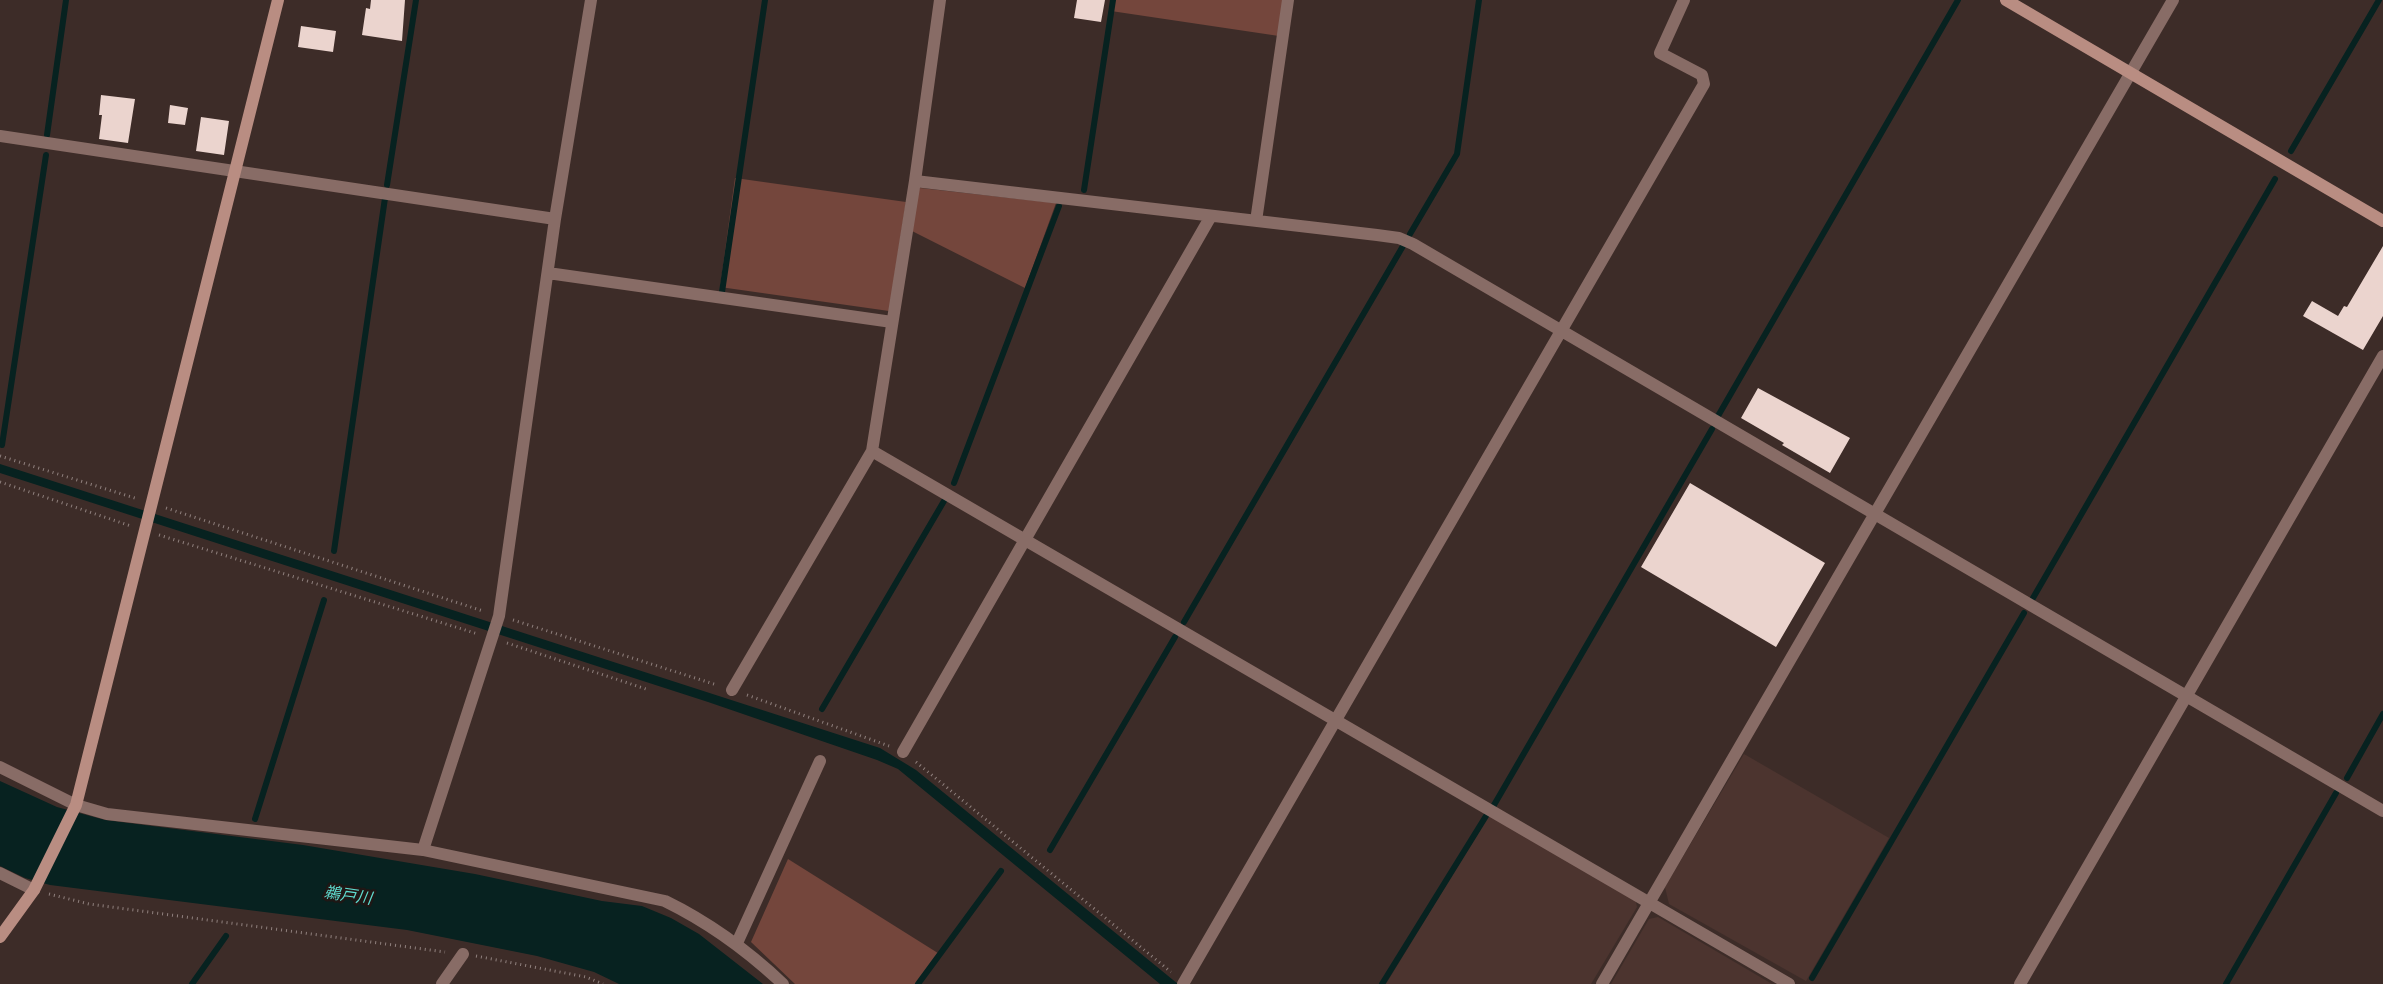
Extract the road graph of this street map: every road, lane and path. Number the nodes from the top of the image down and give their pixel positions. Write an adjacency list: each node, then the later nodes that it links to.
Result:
1 (278, 0): 10 (street)
2 (591, 0): 13 (street)
3 (940, 0): 11 (street)
4 (1288, 0): 14 (street)
5 (1684, 0): 18 (street)
6 (2006, 0): 8 (street)
7 (2173, 0): 8 (street)
8 (2130, 72): 15 (street); 24 (street)
9 (0, 136): 10 (street)
10 (237, 170): 13 (street); 23 (street)
11 (915, 181): 12 (street); 17 (street)
12 (1211, 216): 14 (street); 26 (street)
13 (556, 219): 16 (street)
14 (1256, 221): 18 (street)
15 (2383, 221)
16 (548, 273): 17 (street); 27 (street)
17 (892, 322): 20 (street)
18 (1562, 332): 24 (street); 32 (street)
19 (2383, 356): 31 (street)
20 (872, 451): 26 (street); 30 (street)
21 (0, 456): 23 (path)
22 (0, 482): 25 (path)
23 (153, 504): 25 (street); 27 (path)
24 (1873, 514): 31 (street); 41 (street)
25 (146, 531): 28 (path); 36 (street)
26 (1024, 539): 32 (street); 33 (street)
27 (498, 618): 28 (street); 30 (path)
28 (492, 636): 29 (path); 38 (street)
29 (649, 690)
30 (732, 690): 33 (path)
31 (2186, 697): 37 (street); 51 (street)
32 (1336, 721): 41 (street); 48 (street)
33 (903, 752): 48 (path)
34 (820, 761): 43 (street)
35 (0, 767): 36 (street)
36 (75, 807): 38 (street); 40 (street)
37 (2383, 811)
38 (423, 850): 43 (street)
39 (0, 873): 40 (street)
40 (34, 890): 42 (street); 44 (path)
41 (1650, 903): 49 (street); 50 (street)
42 (0, 937)
43 (737, 943): 47 (street)
44 (463, 954): 45 (street); 46 (path)
45 (442, 984)
46 (604, 984)
47 (783, 984)
48 (1184, 984)
49 (1602, 984)
50 (1789, 984)
51 (2020, 984)

